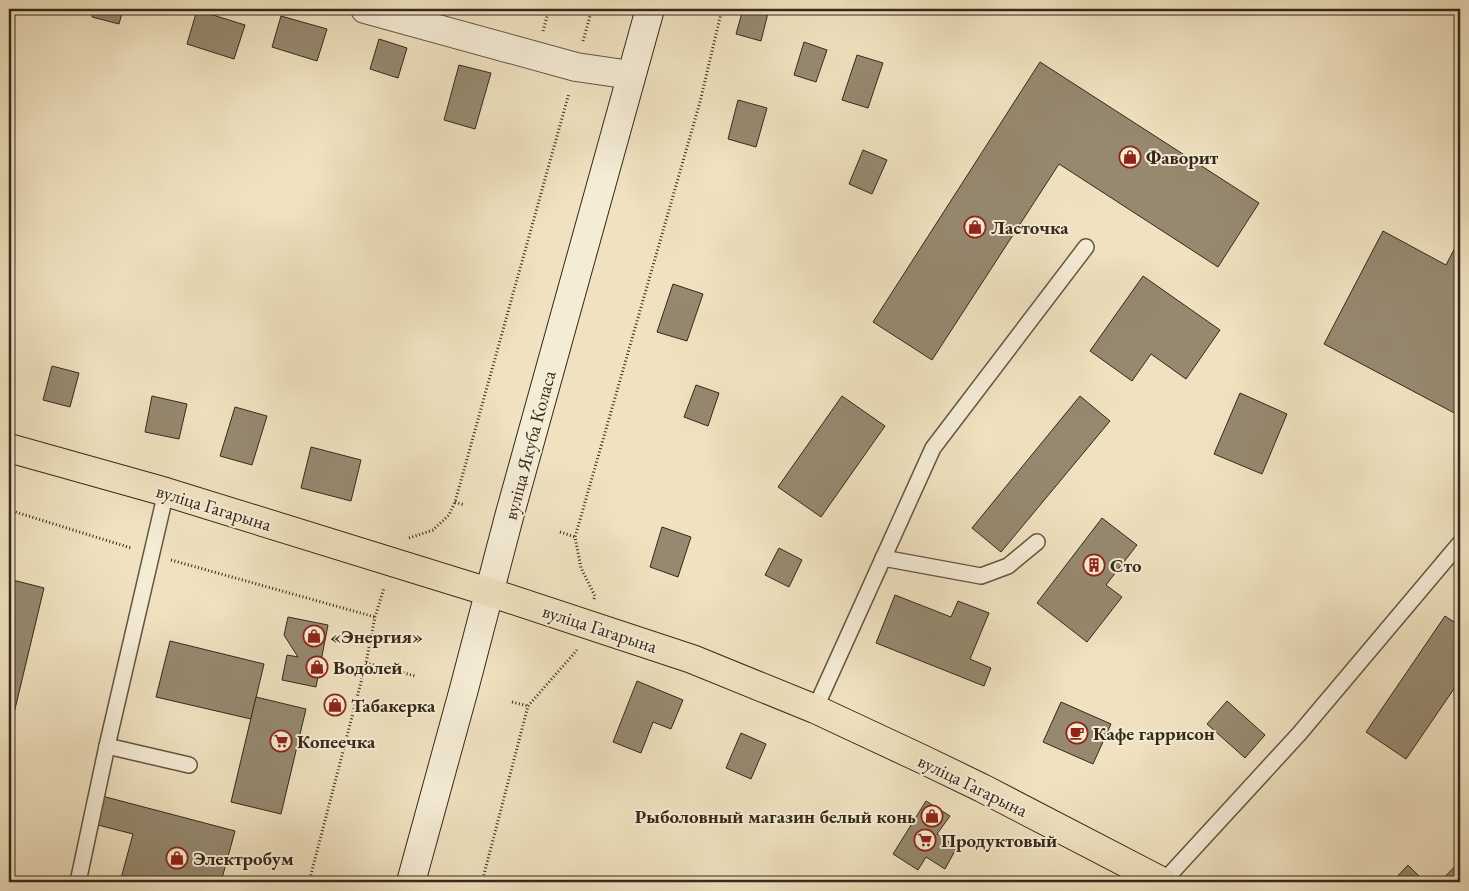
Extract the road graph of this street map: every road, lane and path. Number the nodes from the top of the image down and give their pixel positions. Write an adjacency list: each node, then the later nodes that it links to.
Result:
1 (365, 9): 5 (main road)
2 (592, 9): 5 (path)
3 (650, 9): 6 (main road, вуліца Якуба Коласа)
4 (722, 9): 14 (path)
5 (576, 67): 6 (main road); 10 (path)
6 (631, 75): 20 (main road, вуліца Якуба Коласа)
7 (1086, 247): 18 (lane)
8 (9, 448): 9 (main road, вуліца Гагарына)
9 (166, 492): 17 (lane); 19 (main road, вуліца Гагарына)
10 (455, 502): 11 (path); 19 (path)
11 (464, 505)
12 (9, 510): 17 (path)
13 (560, 532): 14 (path)
14 (575, 536): 22 (path)
15 (1037, 542): 18 (lane)
16 (1460, 543): 34 (lane)
17 (151, 554): 21 (path); 28 (lane)
18 (884, 558): 27 (lane)
19 (393, 562): 20 (main road, вуліца Гагарына); 21 (path)
20 (489, 592): 22 (main road, вуліца Гагарына); 32 (main road, вуліца Якуба Коласа)
21 (374, 617): 23 (path)
22 (588, 624): 26 (path); 27 (main road, вуліца Гагарына)
23 (366, 663): 24 (path); 31 (path)
24 (414, 676)
25 (512, 702): 26 (path)
26 (528, 706): 33 (path)
27 (815, 709): 34 (main road, вуліца Гагарына)
28 (107, 746): 29 (lane); 30 (lane)
29 (189, 765)
30 (78, 882)
31 (309, 882)
32 (411, 882)
33 (482, 882)
34 (1163, 882)

